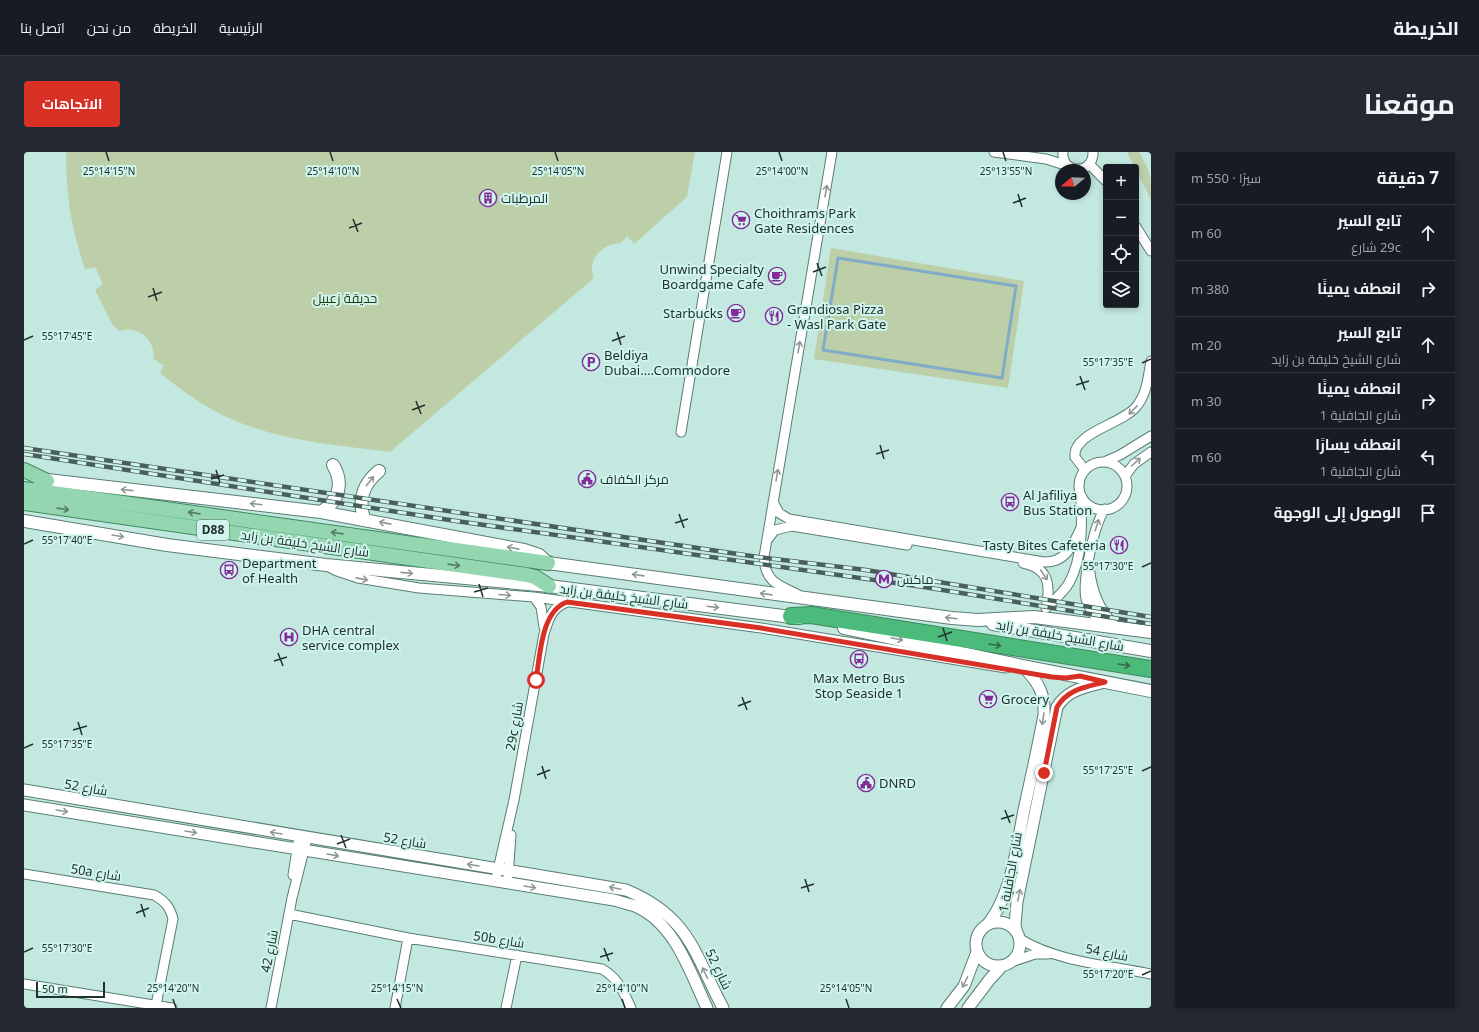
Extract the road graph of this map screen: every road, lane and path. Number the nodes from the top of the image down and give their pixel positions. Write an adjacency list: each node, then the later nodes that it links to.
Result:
1 (727, 152): 15 (street)
2 (832, 152): 28 (street, one-way to 2)
3 (994, 152): 6 (street)
4 (1063, 152): 6 (street); 8 (street)
5 (1092, 152): 9 (street)
6 (1046, 159): 7 (street)
7 (1062, 164)
8 (1067, 164)
9 (1089, 164)
10 (1091, 166): 11 (street)
11 (1103, 178)
12 (1139, 232): 13 (street)
13 (1151, 251)
14 (1151, 361): 21 (street, one-way to 21)
15 (681, 432)
16 (1151, 436): 18 (street)
17 (1151, 452): 24 (street, one-way to 17)
18 (1104, 462): 21 (street); 24 (street)
19 (333, 465): 31 (main road)
20 (24, 470): 25 (main road)
21 (1085, 470): 27 (street)
22 (379, 471): 32 (main road, one-way to 22)
23 (24, 476): 25 (main road)
24 (1125, 476): 30 (street)
25 (48, 481): 31 (main road, one-way to 25)
26 (24, 489): 36 (main road, شارع الشيخ خليفة بن زايد / D88, one-way to 26)
27 (1081, 494): 30 (street); 34 (street)
28 (773, 502): 34 (street); 35 (street)
29 (24, 503): 39 (main road, شارع الشيخ خليفة بن زايد / D88, one-way to 39)
30 (1105, 509): 38 (street, one-way to 30)
31 (321, 512): 32 (main road)
32 (364, 519): 36 (main road, one-way to 32)
33 (24, 521): 37 (main road, one-way to 37)
34 (1081, 528): 43 (street)
35 (766, 541): 41 (street); 43 (street, one-way to 43)
36 (548, 563): 41 (main road, شارع الشيخ خليفة بن زايد / D88, one-way to 36)
37 (326, 565): 39 (main road, one-way to 39); 40 (street, one-way to 40)
38 (1088, 570): 47 (street); 48 (main road)
39 (549, 586): 44 (main road, شارع الشيخ خليفة بن زايد / D88, one-way to 44)
40 (534, 597): 42 (street); 50 (street, 29c شارع)
41 (809, 600): 46 (main road, شارع الشيخ خليفة بن زايد / D88, one-way to 41)
42 (567, 602): 50 (street, 29c شارع); 53 (street)
43 (1046, 608): 45 (street)
44 (791, 616): 52 (highway, one-way to 52); 54 (main road, شارع الشيخ خليفة بن زايد / D88, one-way to 54)
45 (1034, 617): 46 (main road, شارع الشيخ خليفة بن زايد / D88); 47 (main road, شارع الشيخ خليفة بن زايد / D88)
46 (970, 620): 51 (main road, شارع الشيخ خليفة بن زايد)
47 (1102, 625): 48 (main road, شارع الشيخ خليفة بن زايد / D88)
48 (1114, 627): 49 (main road, شارع الشيخ خليفة بن زايد / D88)
49 (1151, 632)
50 (544, 634): 61 (street, 29c شارع)
51 (1151, 651)
52 (1151, 669)
53 (1027, 671): 54 (main road); 66 (street, شارع الجافلية 1, one-way to 66)
54 (1080, 676): 55 (main road, شارع الشيخ خليفة بن زايد / D88)
55 (1105, 682): 56 (main road, شارع الشيخ خليفة بن زايد / D88); 67 (street, شارع الجافلية 1, one-way to 55)
56 (1151, 691)
57 (24, 790): 59 (street, شارع 52, one-way to 57)
58 (24, 805): 60 (street, شارع 52, one-way to 60)
59 (303, 837): 60 (street, شارع 42); 61 (street, شارع 52, one-way to 59)
60 (301, 850): 63 (street, شارع 52, one-way to 63); 65 (street, شارع 42)
61 (503, 870): 63 (street, 29c شارع); 64 (street, 29c شارع); 77 (street, شارع 52, one-way to 61)
62 (24, 874): 78 (street, 50a شارع)
63 (495, 882): 64 (street, شارع 52)
64 (508, 884): 84 (street, شارع 52, one-way to 84)
65 (288, 917): 68 (street, 50b شارع); 80 (street, شارع 42)
66 (987, 925): 67 (street); 69 (street)
67 (1019, 936): 71 (street, شارع 54); 72 (street)
68 (408, 938): 70 (street, 50b شارع); 81 (street)
69 (978, 952): 73 (street); 85 (street, one-way to 85)
70 (518, 955): 82 (street); 83 (street, 50b شارع)
71 (1057, 955): 72 (street, شارع 54); 74 (street, شارع 54)
72 (1014, 961): 73 (street)
73 (1002, 966): 86 (street)
74 (1151, 974)
75 (24, 984): 76 (street)
76 (118, 1004): 78 (street)
77 (721, 1004): 84 (street)
78 (156, 1005): 79 (street)
79 (172, 1008)
80 (271, 1008)
81 (395, 1008)
82 (506, 1008)
83 (631, 1008)
84 (706, 1008)
85 (947, 1008)
86 (968, 1008)

